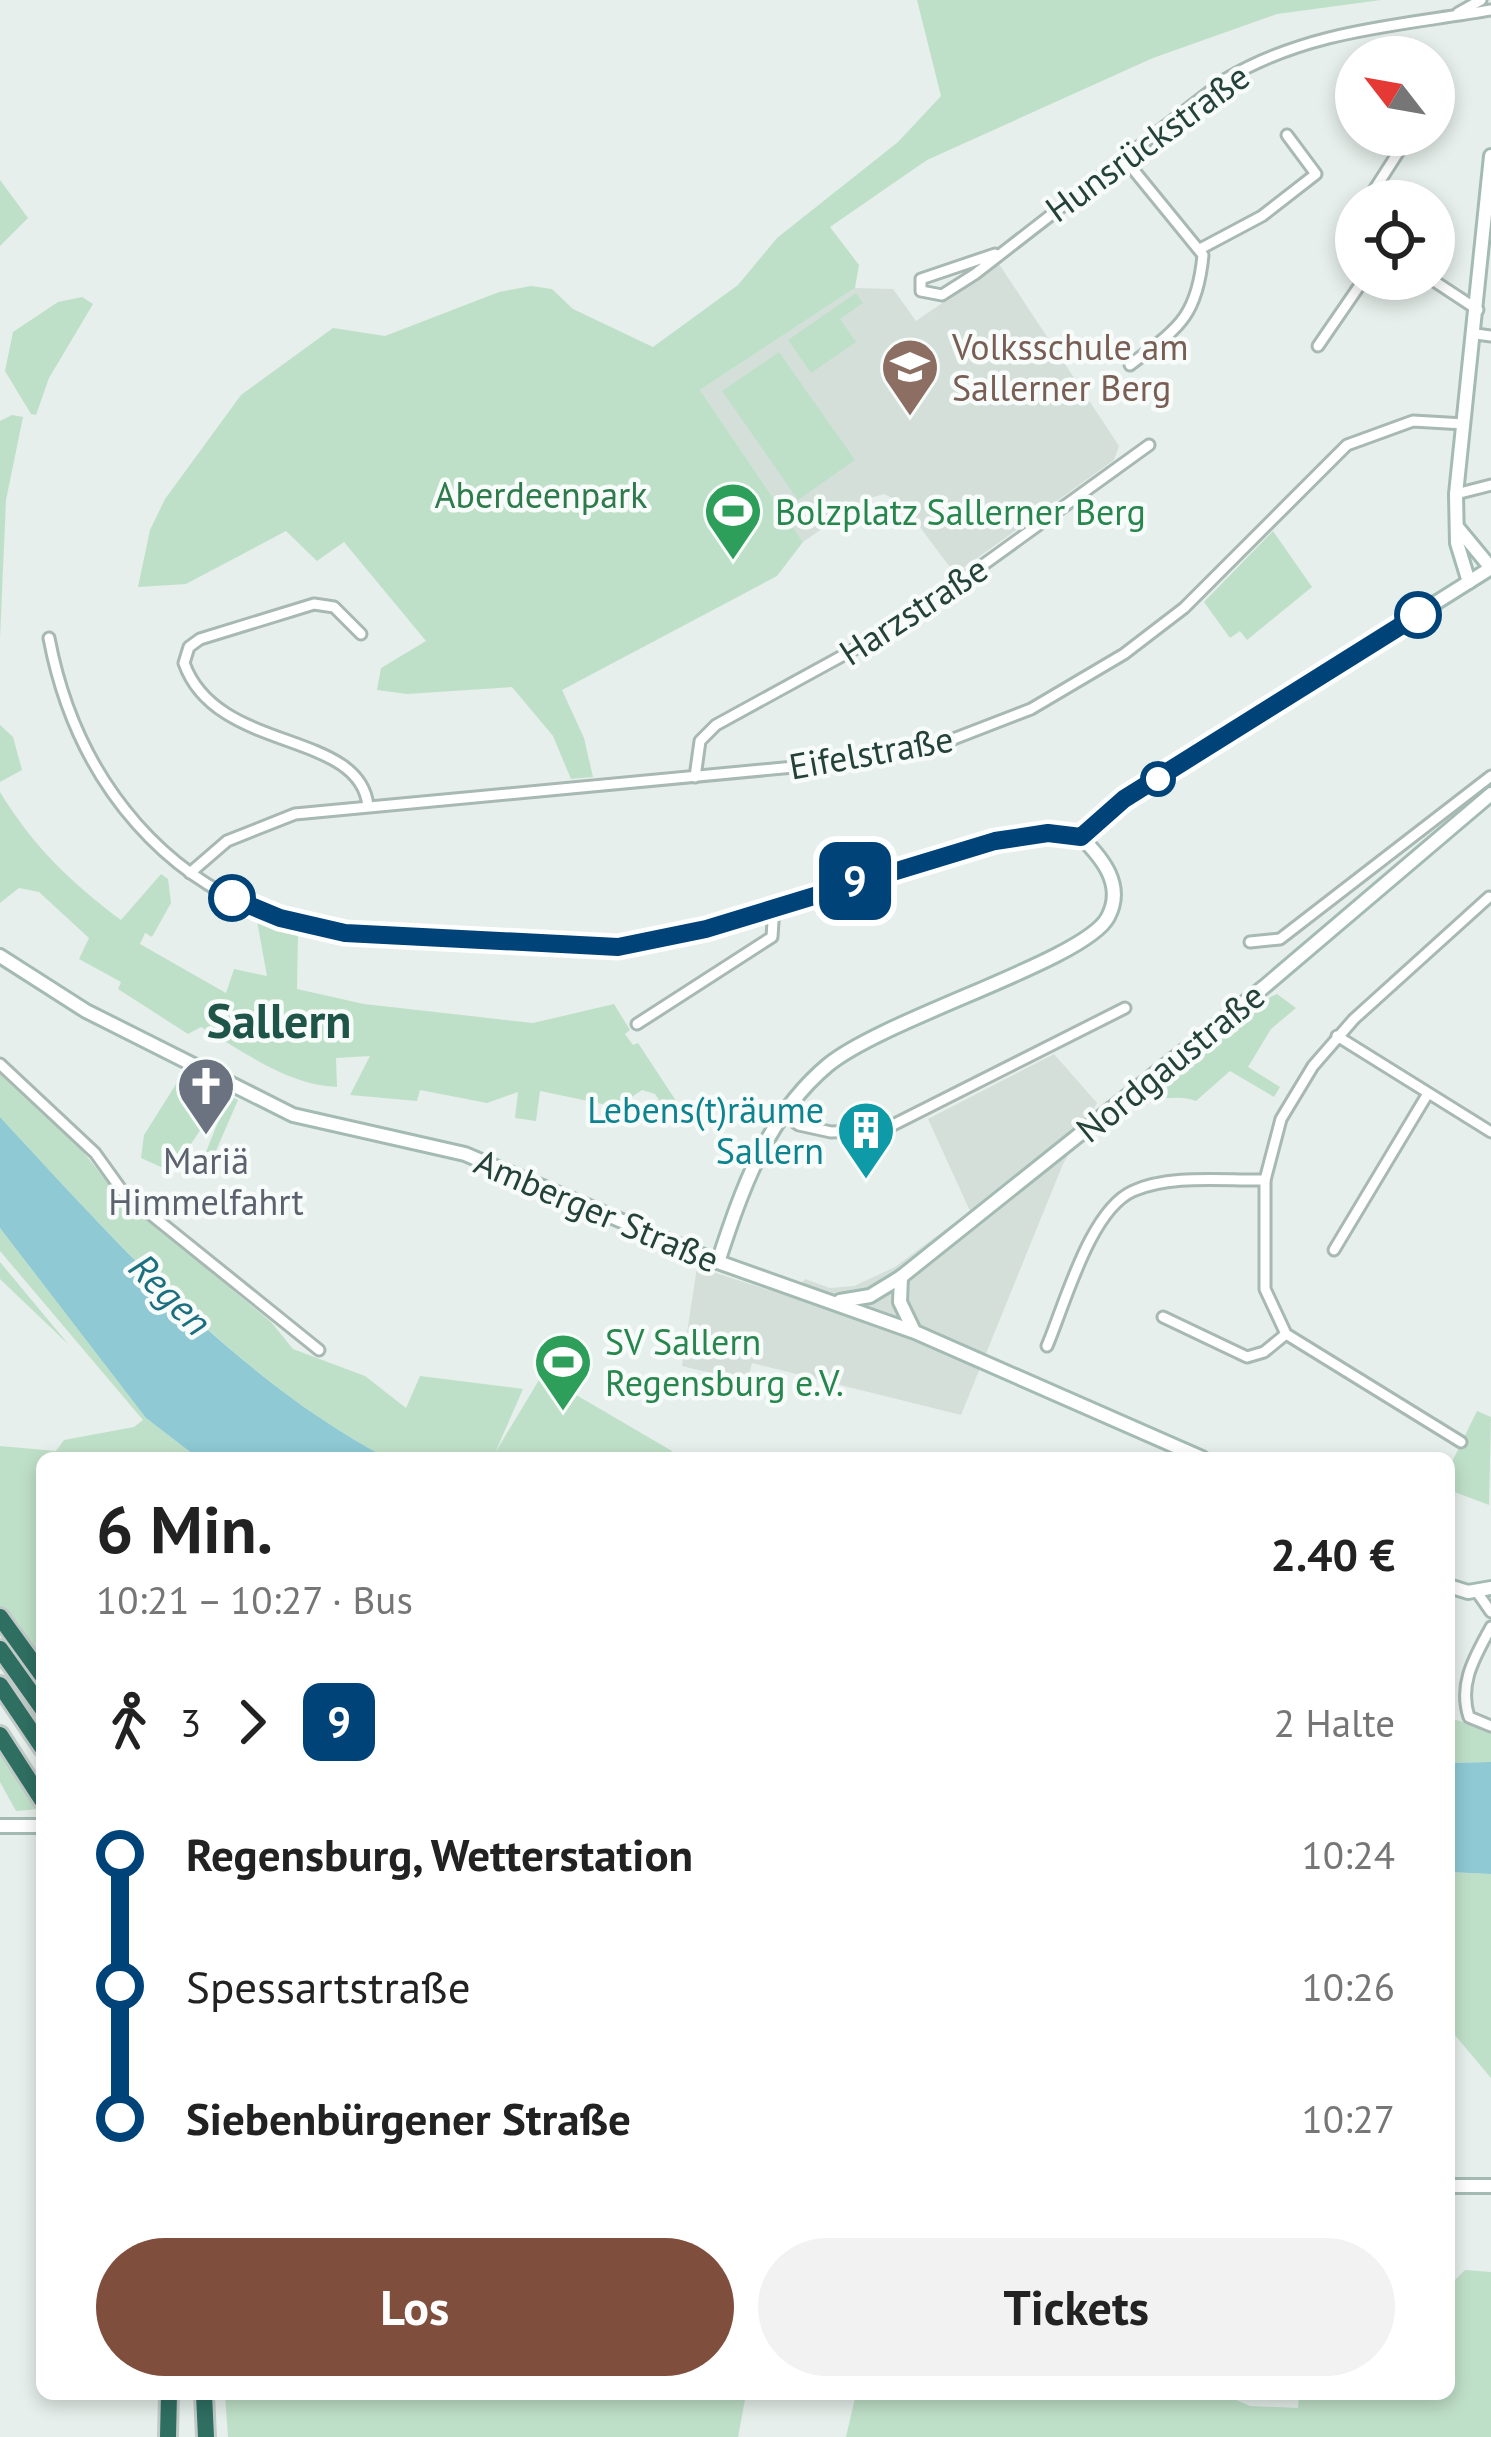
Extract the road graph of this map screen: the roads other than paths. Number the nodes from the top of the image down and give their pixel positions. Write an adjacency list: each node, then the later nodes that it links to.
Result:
1 (1481, 0): 3 (street, Hunsrückstraße)
2 (1491, 10): 3 (street, Hunsrückstraße)
3 (1447, 17): 6 (street, Hunsrückstraße)
4 (1287, 135): 7 (street)
5 (1491, 156): 11 (street)
6 (1123, 157): 7 (street); 8 (street, Hunsrückstraße)
7 (1200, 249): 14 (street)
8 (995, 254): 8 (street, Hunsrückstraße)
9 (1455, 295): 11 (street)
10 (1350, 300): 13 (street)
11 (1478, 310): 12 (street)
12 (1484, 335): 15 (street)
13 (1318, 346)
14 (1130, 365)
15 (1464, 424): 18 (street); 25 (street, Eifelstraße)
16 (1149, 446): 25 (street, Harzstraße)
17 (1491, 484): 18 (street)
18 (1456, 494): 19 (street)
19 (1458, 528): 20 (street); 21 (street)
20 (1491, 568): 21 (street)
21 (1468, 582): 28 (street)
22 (361, 634): 27 (street)
23 (49, 638): 29 (street)
24 (1491, 776): 32 (street)
25 (695, 777): 27 (street, Eifelstraße)
26 (1491, 794): 44 (street, Nordgaustraße)
27 (368, 806): 29 (street, Eifelstraße)
28 (1081, 837): 31 (street); 39 (street)
29 (190, 873): 31 (street)
30 (1489, 896): 36 (street)
31 (774, 906): 35 (street)
32 (1250, 942)
33 (0, 956): 43 (street, Amberger Straße)
34 (1124, 1008): 39 (street)
35 (637, 1024)
36 (1337, 1036): 38 (street); 41 (street)
37 (0, 1064): 50 (street)
38 (1427, 1095): 40 (street); 42 (street)
39 (783, 1114): 43 (street)
40 (1491, 1132)
41 (1265, 1180): 48 (street); 49 (street)
42 (1334, 1250)
43 (718, 1262): 45 (street, Amberger Straße)
44 (901, 1277): 45 (street, Nordgaustraße); 47 (street)
45 (833, 1301): 47 (street, Amberger Straße)
46 (1162, 1317): 48 (street)
47 (915, 1332): 52 (street, Amberger Straße)
48 (1286, 1334): 51 (street)
49 (1047, 1346)
50 (319, 1351)
51 (1461, 1442)
52 (1188, 1452)
53 (1484, 1590): 54 (street)
54 (1491, 1612)
55 (0, 1617): 58 (highway)
56 (1491, 1627): 61 (street)
57 (0, 1649): 60 (highway)
58 (36, 1667)
59 (0, 1684): 63 (highway)
60 (36, 1700)
61 (1491, 1726)
62 (0, 1735): 64 (highway)
63 (36, 1738)
64 (36, 1790)
65 (36, 1827): 66 (street)
66 (1, 1830)
67 (1455, 2186): 68 (street)
68 (1491, 2186)
69 (169, 2400): 71 (highway)
70 (203, 2400): 72 (highway)
71 (168, 2437)
72 (206, 2437)

